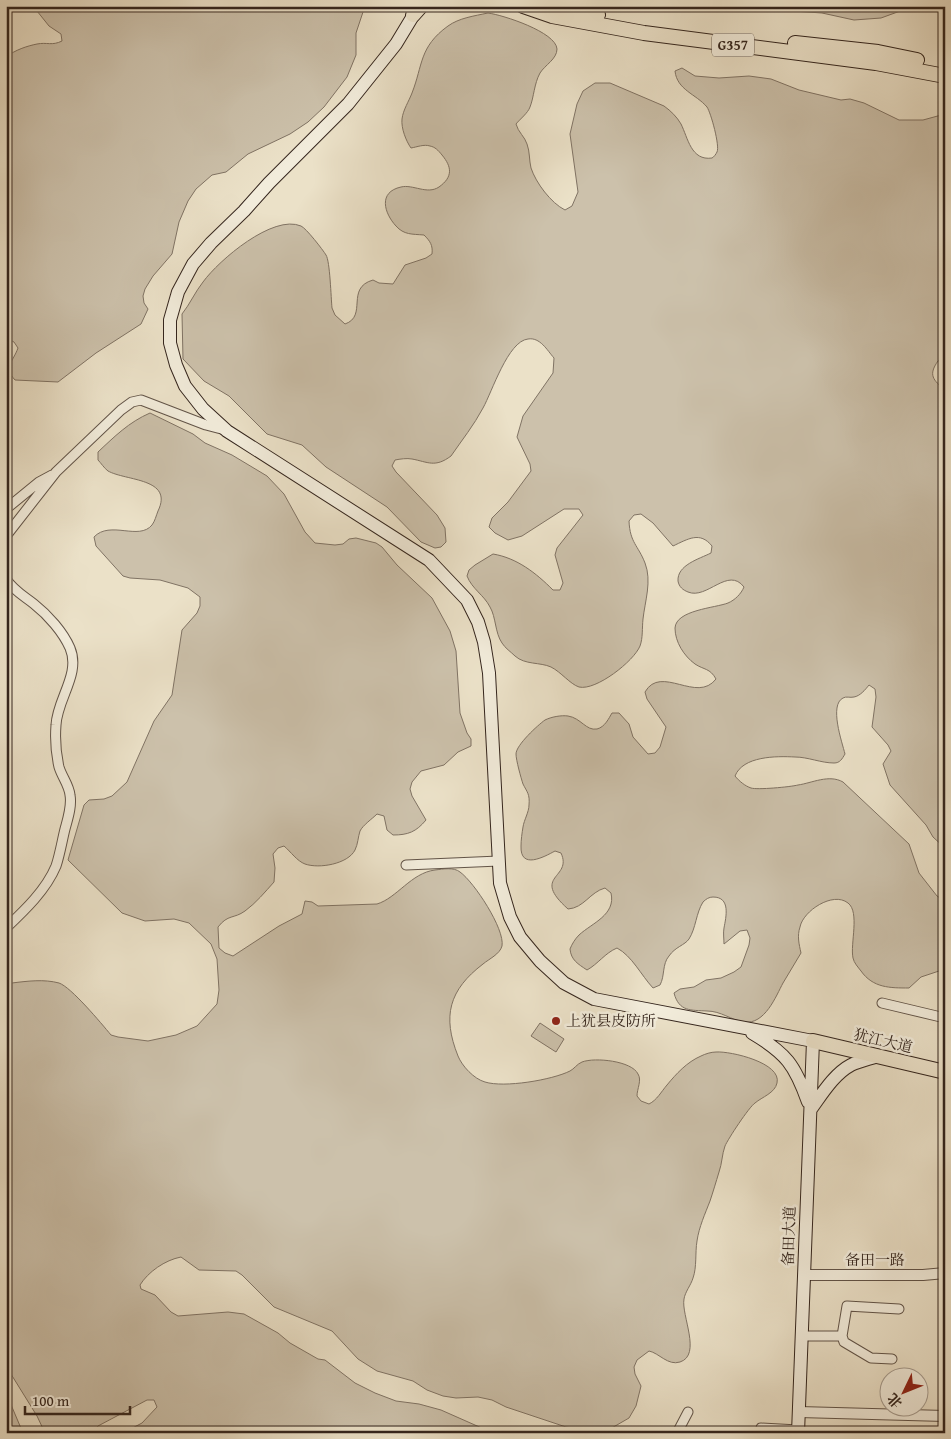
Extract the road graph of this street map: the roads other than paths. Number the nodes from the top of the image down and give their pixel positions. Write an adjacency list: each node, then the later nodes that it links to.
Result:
1 (523, 6): 5 (main road, G357)
2 (553, 6): 4 (main road, G357)
3 (417, 8): 6 (main road)
4 (945, 67)
5 (945, 76)
6 (227, 430): 7 (street); 11 (main road)
7 (56, 472): 8 (street); 9 (street)
8 (6, 509)
9 (6, 536)
10 (6, 579): 13 (street)
11 (499, 861): 12 (street); 16 (main road)
12 (406, 865)
13 (6, 928)
14 (882, 1003): 15 (street)
15 (945, 1018)
16 (743, 1028): 17 (main road); 20 (main road)
17 (813, 1042): 18 (main road, 犹江大道); 20 (main road, 备田大道)
18 (878, 1056): 19 (main road, 犹江大道); 20 (main road)
19 (945, 1072)
20 (810, 1109): 22 (main road, 备田大道)
21 (945, 1273): 22 (street, 备田一路)
22 (804, 1275): 24 (main road, 备田大道)
23 (899, 1309): 25 (street)
24 (802, 1336): 25 (street); 28 (main road, 备田大道)
25 (842, 1336): 26 (street)
26 (892, 1359)
27 (688, 1412): 31 (street)
28 (799, 1412): 29 (street); 30 (main road, 备田大道)
29 (945, 1416)
30 (798, 1432): 32 (street)
31 (677, 1433)
32 (760, 1433)

